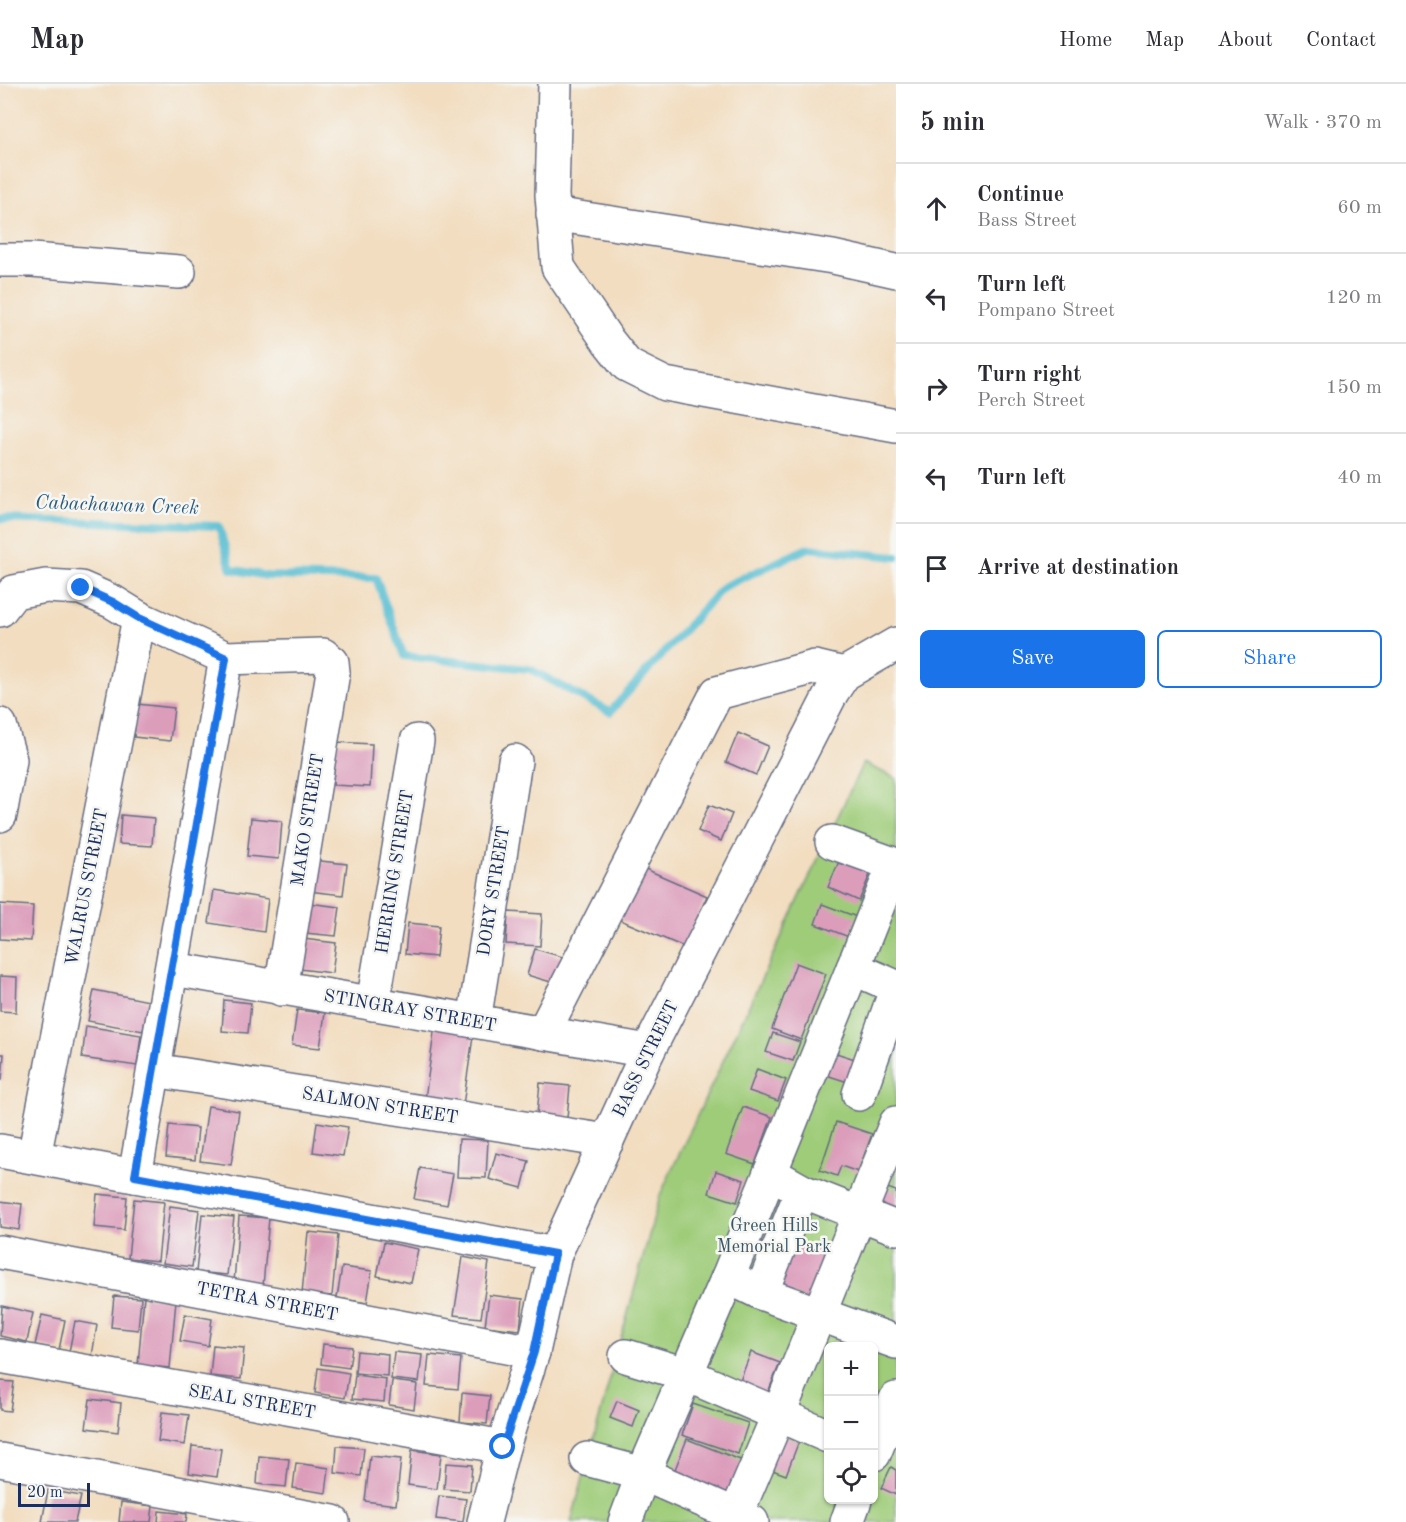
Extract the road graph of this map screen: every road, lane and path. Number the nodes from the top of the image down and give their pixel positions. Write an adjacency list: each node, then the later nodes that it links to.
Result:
1 (555, 84): 2 (street)
2 (553, 214): 4 (street); 6 (street)
3 (0, 260): 5 (street)
4 (896, 271)
5 (179, 272)
6 (896, 426)
7 (0, 610): 8 (street)
8 (139, 618): 10 (street); 33 (street, WALRUS STREET)
9 (896, 644): 11 (street, BASS STREET)
10 (226, 658): 19 (street); 21 (street, MAKO STREET)
11 (844, 674): 24 (street); 25 (street, BASS STREET)
12 (0, 725): 15 (street)
13 (417, 741): 22 (street, HERRING STREET)
14 (515, 761): 23 (street, DORY STREET)
15 (0, 815)
16 (832, 842): 17 (street)
17 (895, 865): 18 (street)
18 (853, 968): 20 (street); 27 (street)
19 (173, 969): 21 (street, STINGRAY STREET); 26 (street)
20 (896, 988): 28 (street)
21 (281, 989): 22 (street, STINGRAY STREET)
22 (373, 1004): 23 (street, STINGRAY STREET)
23 (474, 1021): 24 (street, STINGRAY STREET)
24 (543, 1033): 25 (street, STINGRAY STREET)
25 (648, 1051): 31 (street, BASS STREET)
26 (153, 1070): 31 (street, SALMON STREET); 35 (street)
27 (808, 1077): 28 (street); 34 (street)
28 (859, 1094): 29 (street)
29 (896, 1110)
30 (896, 1123): 37 (street)
31 (607, 1141): 40 (street, BASS STREET)
32 (0, 1151): 33 (street)
33 (34, 1157): 35 (street)
34 (770, 1173): 36 (street); 41 (street)
35 (135, 1176): 40 (street)
36 (802, 1191): 37 (street); 42 (street)
37 (859, 1215): 38 (street); 43 (street)
38 (896, 1228)
39 (0, 1252): 45 (street, TETRA STREET)
40 (555, 1254): 45 (street, BASS STREET)
41 (728, 1278): 42 (street); 48 (street)
42 (761, 1293): 43 (street)
43 (819, 1314): 44 (street); 50 (street)
44 (896, 1341)
45 (534, 1352): 52 (street, BASS STREET)
46 (0, 1356): 52 (street, SEAL STREET)
47 (626, 1356): 48 (street)
48 (685, 1374): 50 (street); 58 (street)
49 (896, 1399): 53 (street)
50 (778, 1416): 51 (street); 60 (street)
51 (824, 1434)
52 (503, 1447): 62 (street, BASS STREET)
53 (875, 1450)
54 (878, 1456): 57 (street)
55 (587, 1459): 58 (street)
56 (0, 1460): 61 (street)
57 (896, 1463)
58 (643, 1474): 60 (street); 63 (street)
59 (854, 1504): 64 (street)
60 (740, 1520)
61 (333, 1522)
62 (484, 1522)
63 (625, 1522)
64 (847, 1522)

